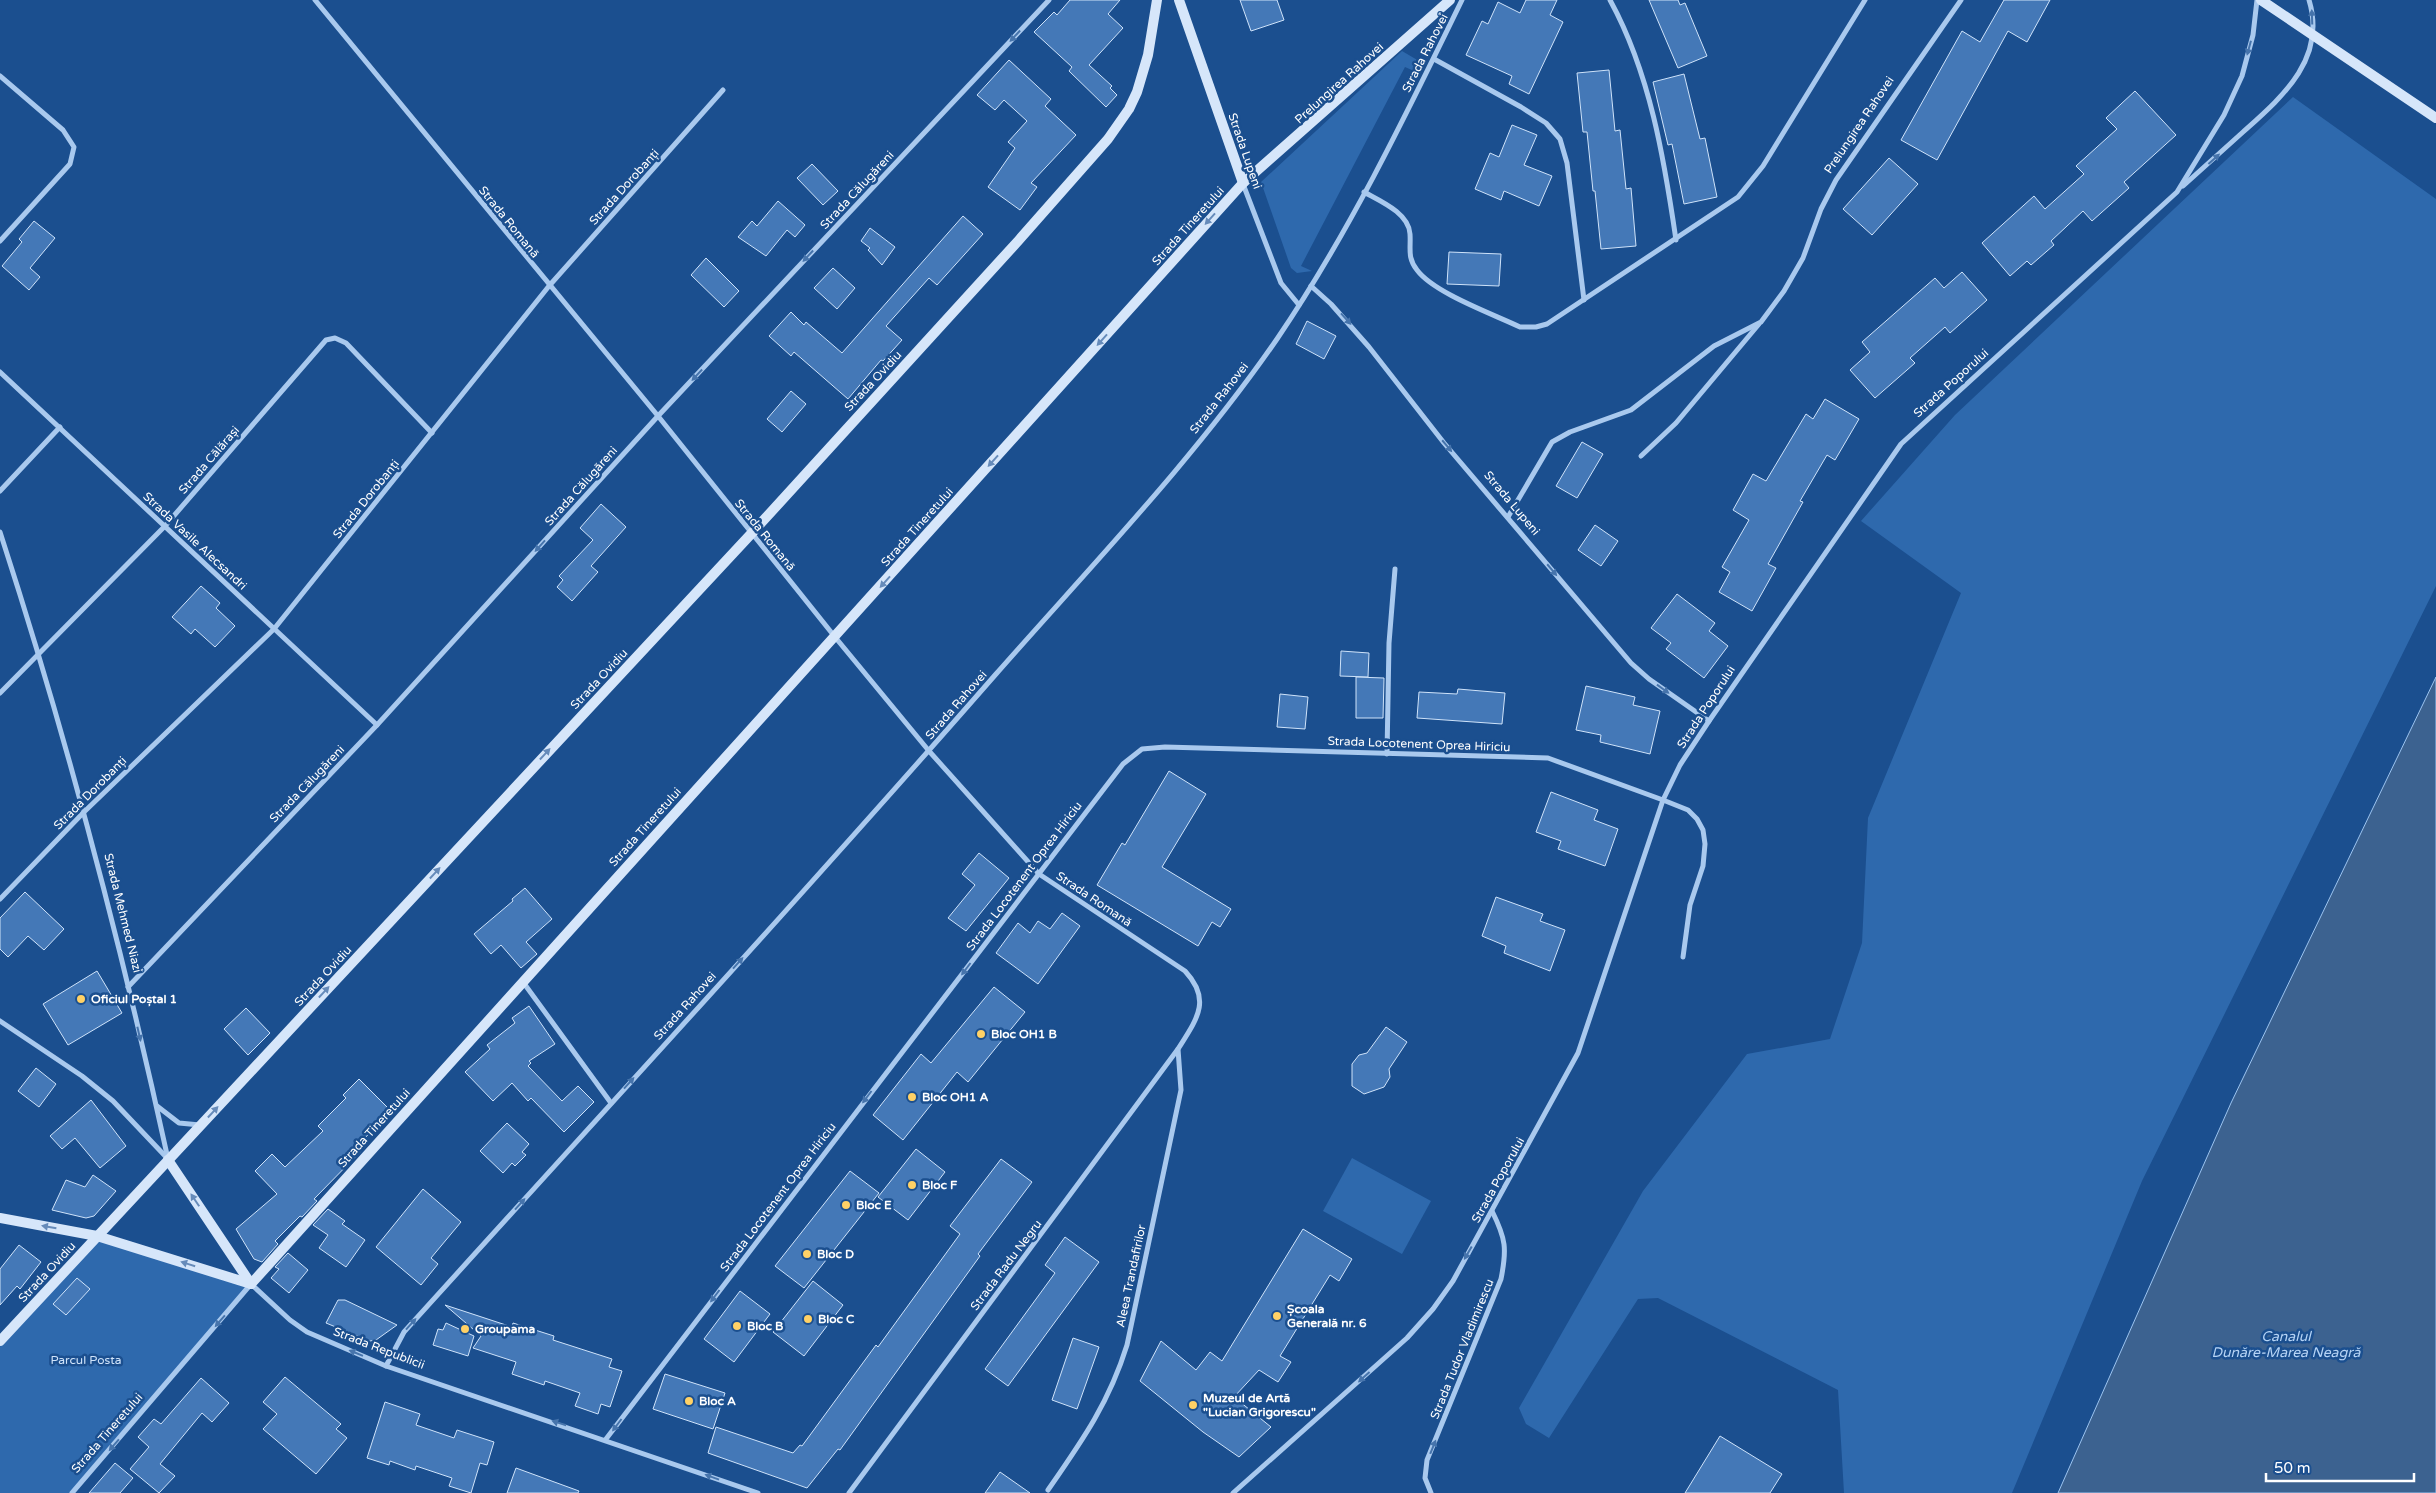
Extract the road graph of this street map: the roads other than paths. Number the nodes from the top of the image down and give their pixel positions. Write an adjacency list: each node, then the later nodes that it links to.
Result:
1 (315, 0): 21 (street, Strada Romană)
2 (1049, 0): 27 (street, Strada Călugăreni, one-way to 27)
3 (1156, 0): 35 (main road, Strada Ovidiu)
4 (1179, 0): 16 (main road, Strada Lupeni)
5 (1450, 0): 16 (main road, Prelungirea Rahovei)
6 (1462, 0): 12 (street, Strada Rahovei)
7 (1610, 0): 19 (street)
8 (1865, 0): 19 (street)
9 (1961, 0): 25 (street, Prelungirea Rahovei)
10 (2259, 0): 15 (main road, bridge); 18 (street, Strada Poporului, one-way to 18)
11 (2309, 0): 18 (street, one-way to 11)
12 (1434, 59): 17 (street, Strada Rahovei); 23 (street)
13 (0, 76): 20 (street)
14 (724, 90): 21 (street, Strada Dorobanți)
15 (2436, 118)
16 (1243, 183): 24 (street, Strada Lupeni); 38 (main road, Strada Tineretului, one-way to 38)
17 (1364, 192): 22 (street, Strada Rahovei); 23 (street)
18 (2177, 192): 41 (street, Strada Poporului)
19 (1676, 240): 23 (street)
20 (0, 241)
21 (549, 286): 27 (street, Strada Romană); 29 (street, Strada Dorobanți)
22 (1310, 286): 24 (street, Strada Rahovei); 32 (street, Strada Lupeni, one-way to 32)
23 (1584, 300)
24 (1299, 305): 43 (street, Strada Rahovei)
25 (1761, 322): 30 (street, Prelungirea Rahovei); 32 (street, Prelungirea Rahovei)
26 (0, 372): 28 (street, Strada Vasile Alecsandri)
27 (658, 416): 35 (street, Strada Romană); 42 (street, Strada Călugăreni, one-way to 42)
28 (60, 426): 31 (street); 33 (street, Strada Vasile Alecsandri)
29 (432, 433): 33 (street, Strada Călărași); 37 (street, Strada Dorobanți)
30 (1641, 456)
31 (0, 492)
32 (1508, 517): 41 (street, Strada Lupeni, one-way to 41)
33 (164, 526): 37 (street, Strada Vasile Alecsandri); 39 (street, Strada Călărași)
34 (0, 532): 39 (street, Strada Mehmed Niazi)
35 (751, 534): 38 (street, Strada Romană); 56 (main road, Strada Ovidiu, one-way to 35)
36 (1395, 569): 44 (street)
37 (274, 629): 42 (street, Strada Vasile Alecsandri); 46 (street, Strada Dorobanți)
38 (835, 637): 43 (street, Strada Romană); 50 (main road, Strada Tineretului)
39 (39, 653): 40 (street, Strada Călărași); 46 (street, Strada Mehmed Niazi)
40 (0, 693)
41 (1708, 722): 45 (street, Strada Poporului)
42 (377, 725): 51 (street, Strada Călugăreni)
43 (929, 751): 47 (street, Strada Romană); 54 (street, Strada Rahovei, one-way to 43)
44 (1387, 754): 45 (street, Strada Locotenent Oprea Hiriciu); 47 (street, Strada Locotenent Oprea Hiriciu)
45 (1663, 800): 49 (street); 58 (street, Strada Poporului)
46 (84, 812): 48 (street, Strada Dorobanți); 51 (street, Strada Mehmed Niazi)
47 (1039, 874): 53 (street, Strada Romană); 64 (street, Strada Locotenent Oprea Hiriciu, one-way to 64)
48 (0, 899)
49 (1682, 957)
50 (522, 981): 54 (street); 61 (main road, Strada Tineretului)
51 (128, 987): 55 (street, Strada Mehmed Niazi, one-way to 55)
52 (0, 1021): 57 (street)
53 (1178, 1049): 65 (street, Aleea Trandafirilor); 68 (street, Strada Radu Negru)
54 (611, 1103): 63 (street, Strada Rahovei, one-way to 54)
55 (156, 1106): 56 (street); 57 (street, Strada Mehmed Niazi)
56 (201, 1125): 57 (main road, Strada Ovidiu)
57 (168, 1160): 60 (main road, Strada Ovidiu); 61 (main road, Strada Mehmed Niazi, one-way to 57)
58 (1492, 1211): 69 (street, Strada Poporului, one-way to 69); 70 (street, Strada Tudor Vladimirescu, one-way to 58)
59 (0, 1218): 60 (main road, Strada Republicii, one-way to 59)
60 (98, 1236): 61 (main road, Strada Republicii, one-way to 60); 62 (main road, Strada Ovidiu)
61 (252, 1284): 63 (street, Strada Republicii, one-way to 61); 66 (street, Strada Tineretului, one-way to 66)
62 (0, 1341)
63 (386, 1366): 64 (street, Strada Republicii, one-way to 63)
64 (606, 1439): 67 (street, Strada Republicii, one-way to 64)
65 (1048, 1490)
66 (72, 1493)
67 (758, 1493)
68 (849, 1493)
69 (1233, 1493)
70 (1431, 1493)

